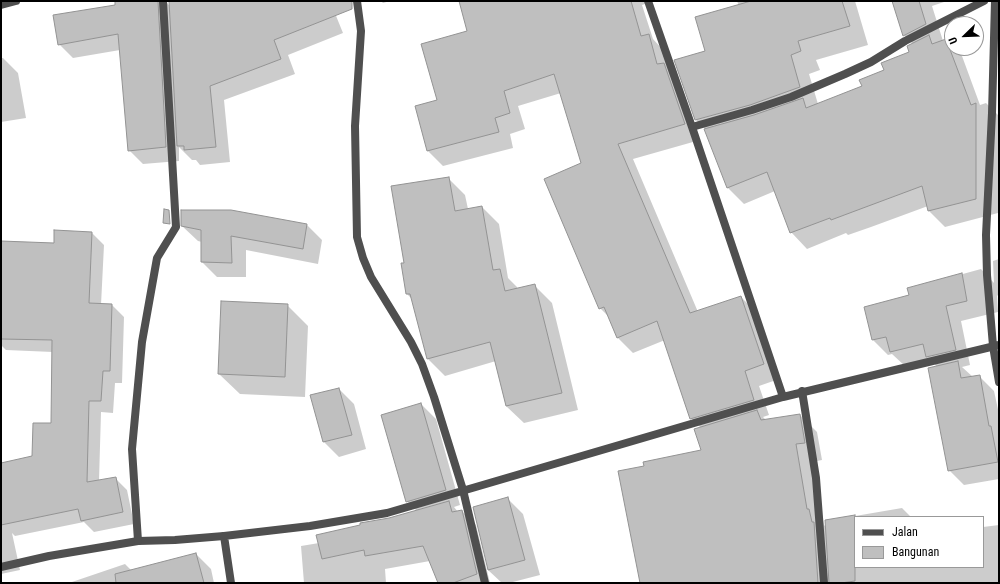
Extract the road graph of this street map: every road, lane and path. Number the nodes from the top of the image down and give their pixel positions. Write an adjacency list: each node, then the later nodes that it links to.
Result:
1 (16, 1): 7 (street)
2 (163, 1): 15 (street)
3 (357, 1): 13 (street)
4 (648, 1): 8 (street)
5 (984, 1): 8 (street)
6 (995, 1): 9 (street)
7 (1, 5)
8 (692, 127): 12 (street)
9 (996, 345): 10 (street); 11 (street)
10 (999, 382)
11 (802, 391): 12 (street); 19 (street)
12 (783, 397): 13 (street)
13 (463, 490): 14 (street); 18 (street)
14 (224, 536): 15 (street); 17 (street)
15 (138, 541): 16 (street)
16 (1, 567)
17 (231, 583)
18 (485, 583)
19 (824, 583)

